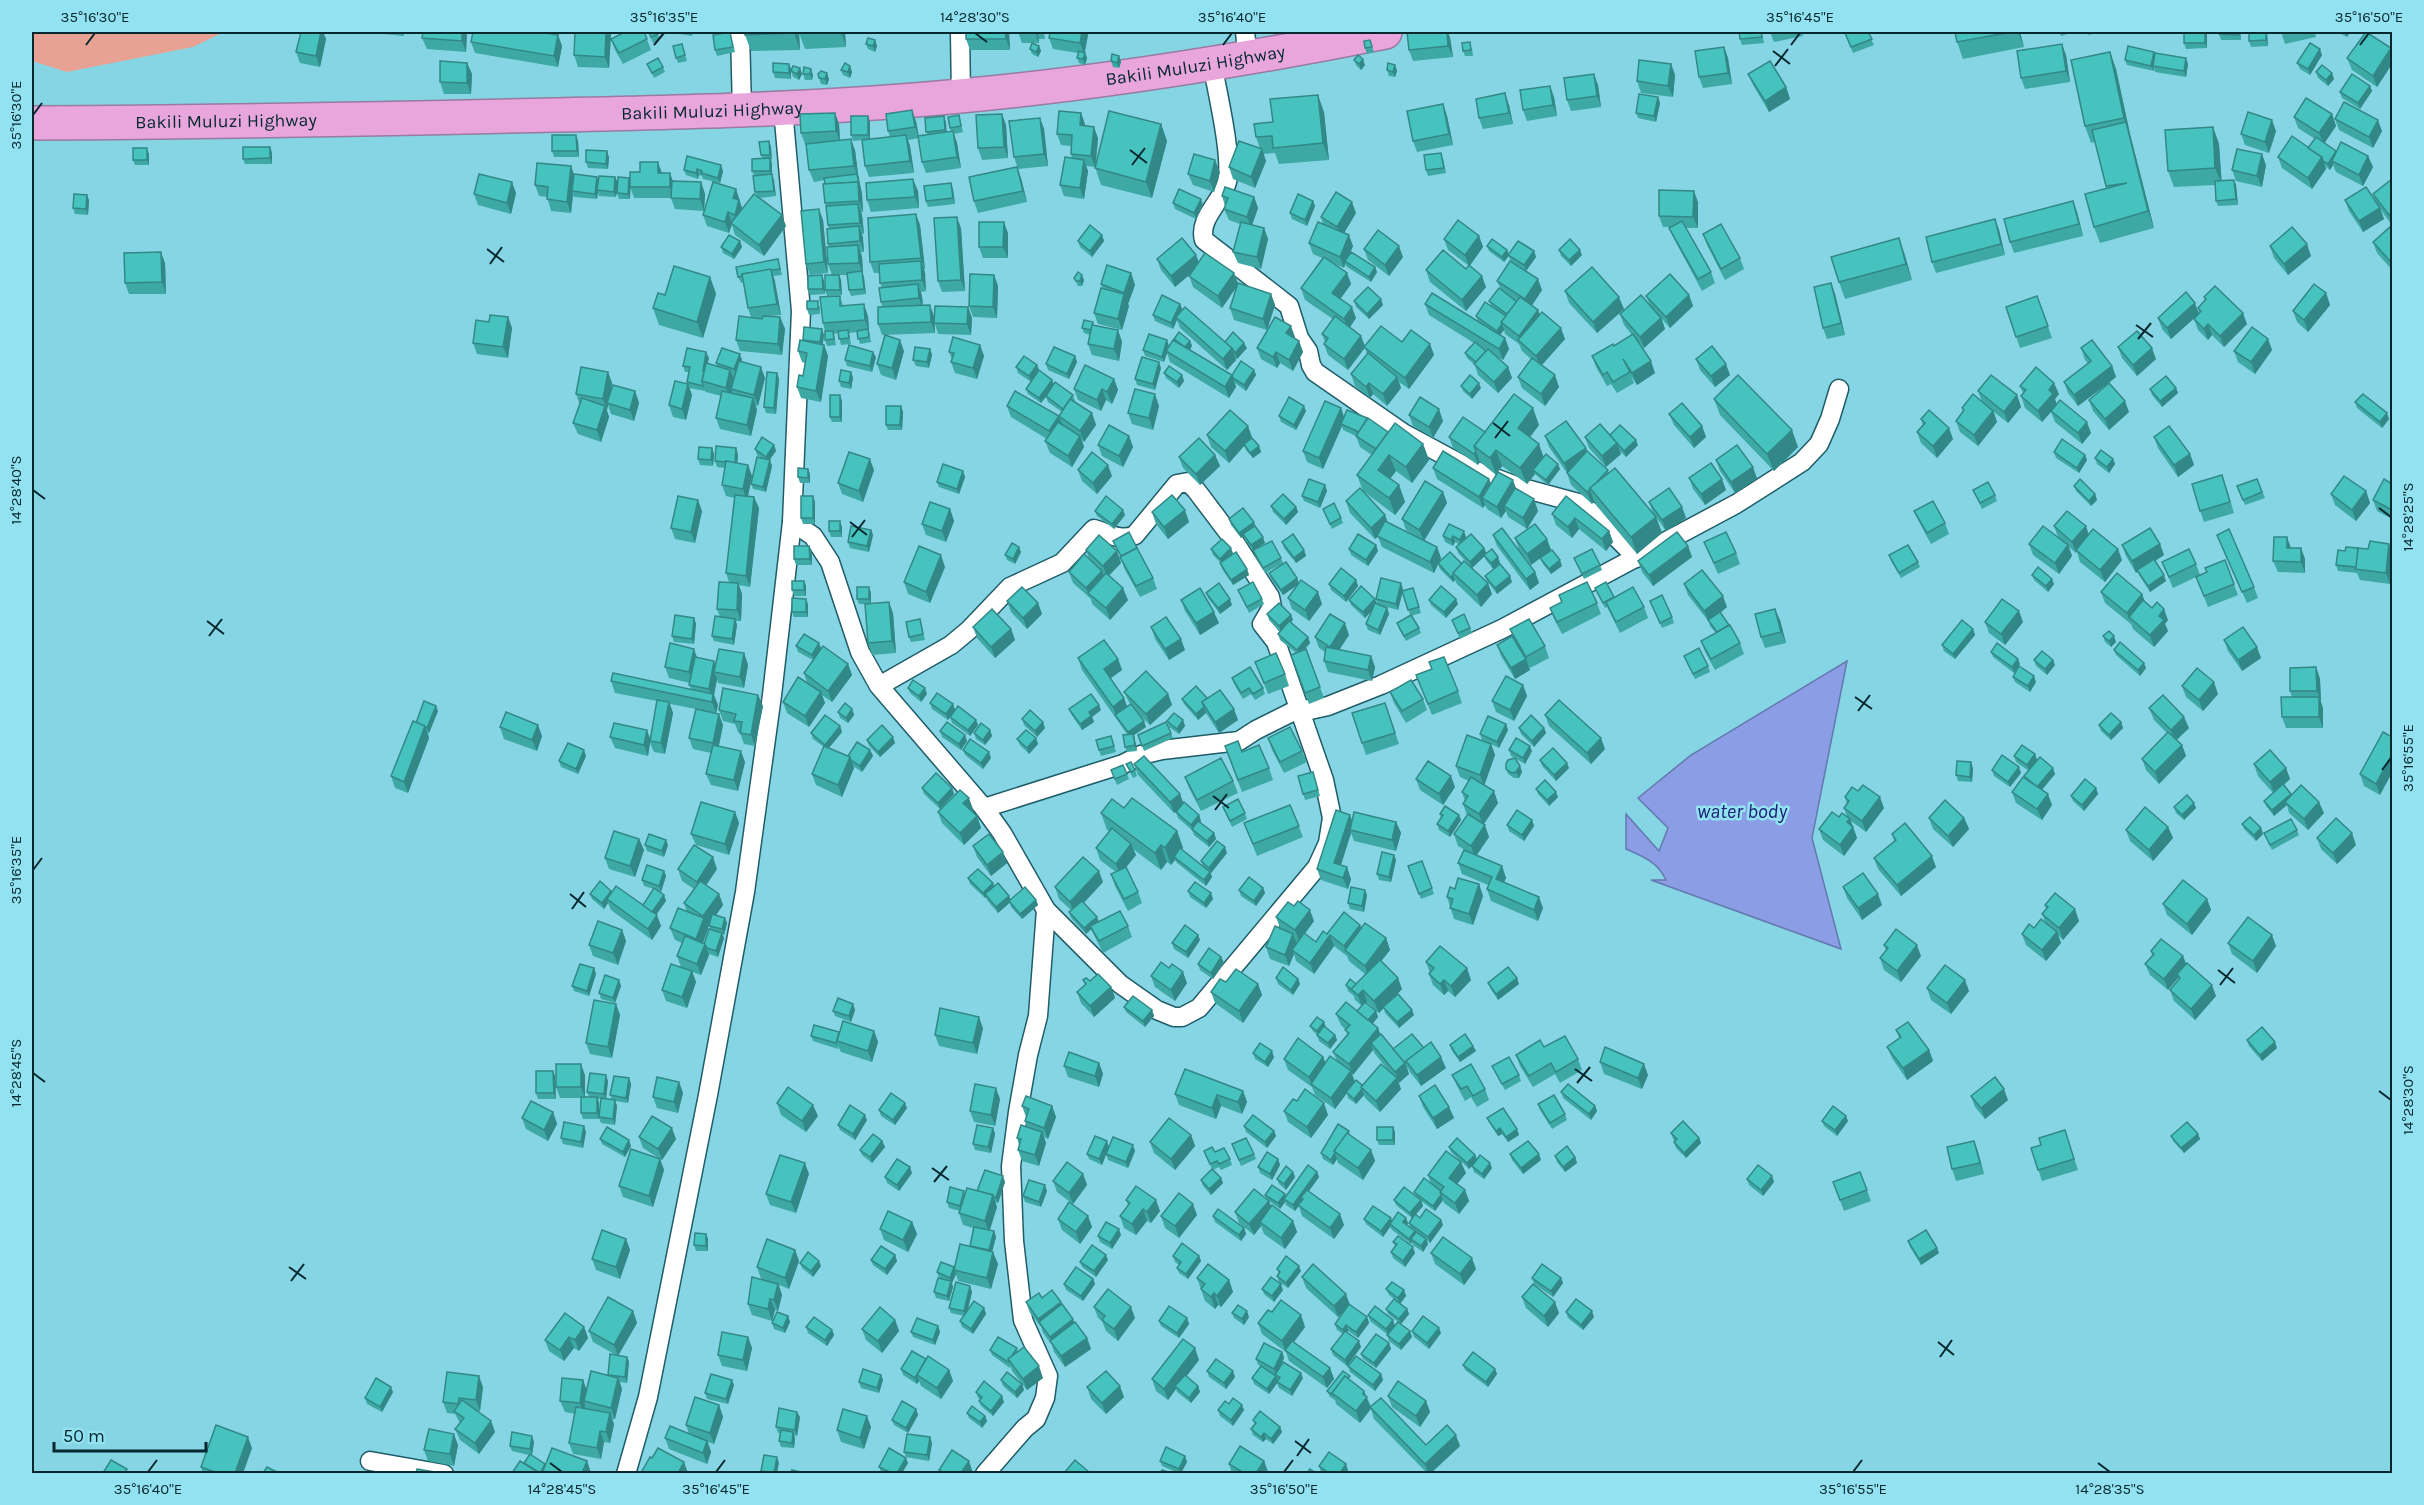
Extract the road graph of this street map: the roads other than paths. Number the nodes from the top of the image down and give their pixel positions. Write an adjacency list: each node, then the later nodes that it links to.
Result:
1 (740, 32): 8 (street)
2 (960, 32): 6 (street)
3 (1385, 32): 4 (highway, Bakili Muluzi Highway)
4 (1246, 45): 5 (highway, Bakili Muluzi Highway)
5 (1212, 63): 6 (highway, Bakili Muluzi Highway); 12 (street)
6 (960, 96): 7 (highway, Bakili Muluzi Highway)
7 (783, 109): 8 (highway, Bakili Muluzi Highway); 11 (street)
8 (742, 110): 9 (highway, Bakili Muluzi Highway)
9 (32, 123)
10 (1839, 389): 12 (street)
11 (792, 522): 13 (street); 19 (street)
12 (1637, 558): 14 (street)
13 (879, 686): 14 (street); 15 (street)
14 (1300, 708): 15 (street); 16 (street)
15 (984, 808): 16 (street)
16 (1046, 910): 20 (street)
17 (370, 1461): 18 (street)
18 (444, 1473)
19 (627, 1473)
20 (985, 1473)

